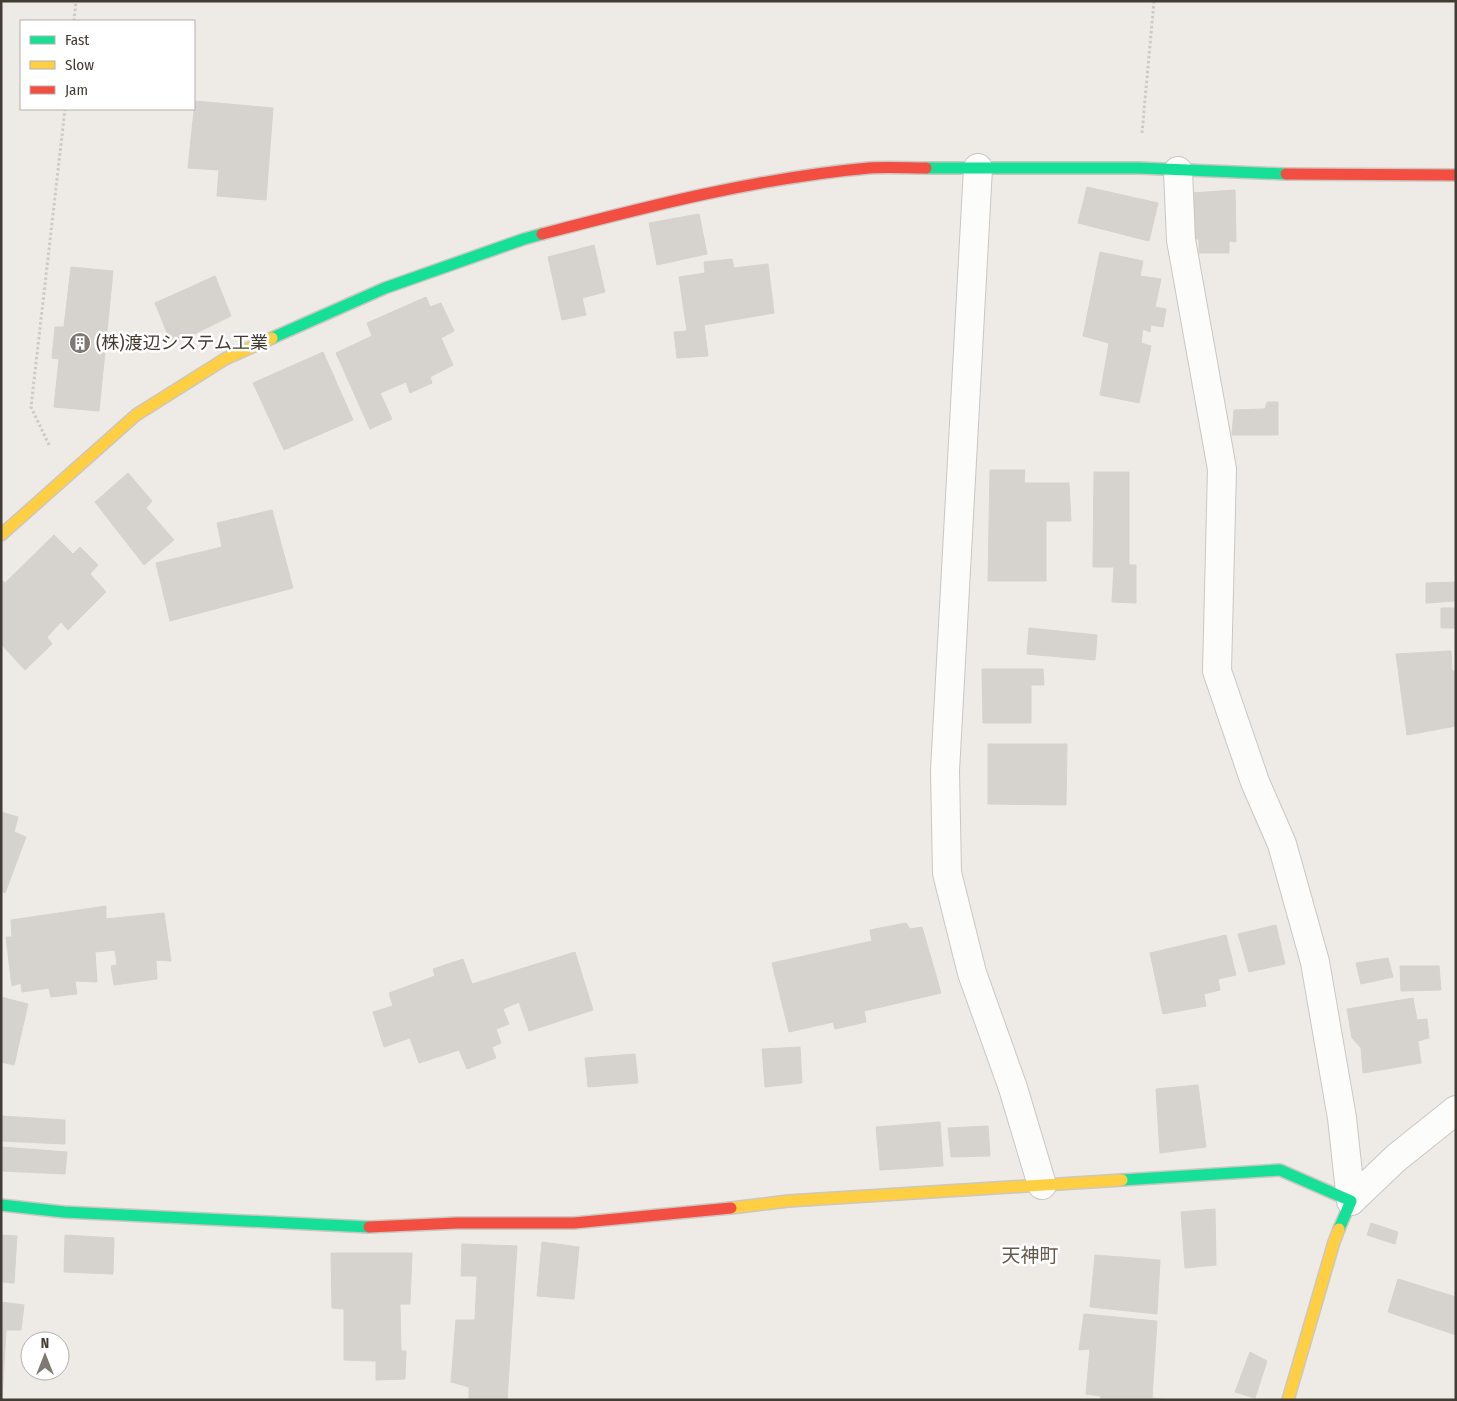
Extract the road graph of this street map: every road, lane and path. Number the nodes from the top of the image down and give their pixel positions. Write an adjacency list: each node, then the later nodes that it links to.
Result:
1 (76, 1): 3 (path)
2 (1154, 1): 6 (path)
3 (74, 20)
4 (65, 110): 9 (path)
5 (978, 168): 6 (street); 9 (street); 12 (street)
6 (1138, 168): 7 (street)
7 (1178, 171): 8 (street); 13 (street)
8 (1456, 175)
9 (64, 477): 10 (street)
10 (1, 535)
11 (1456, 1110): 13 (street)
12 (1042, 1185): 13 (street); 14 (street)
13 (1351, 1201): 15 (street)
14 (1, 1205)
15 (1288, 1400)

